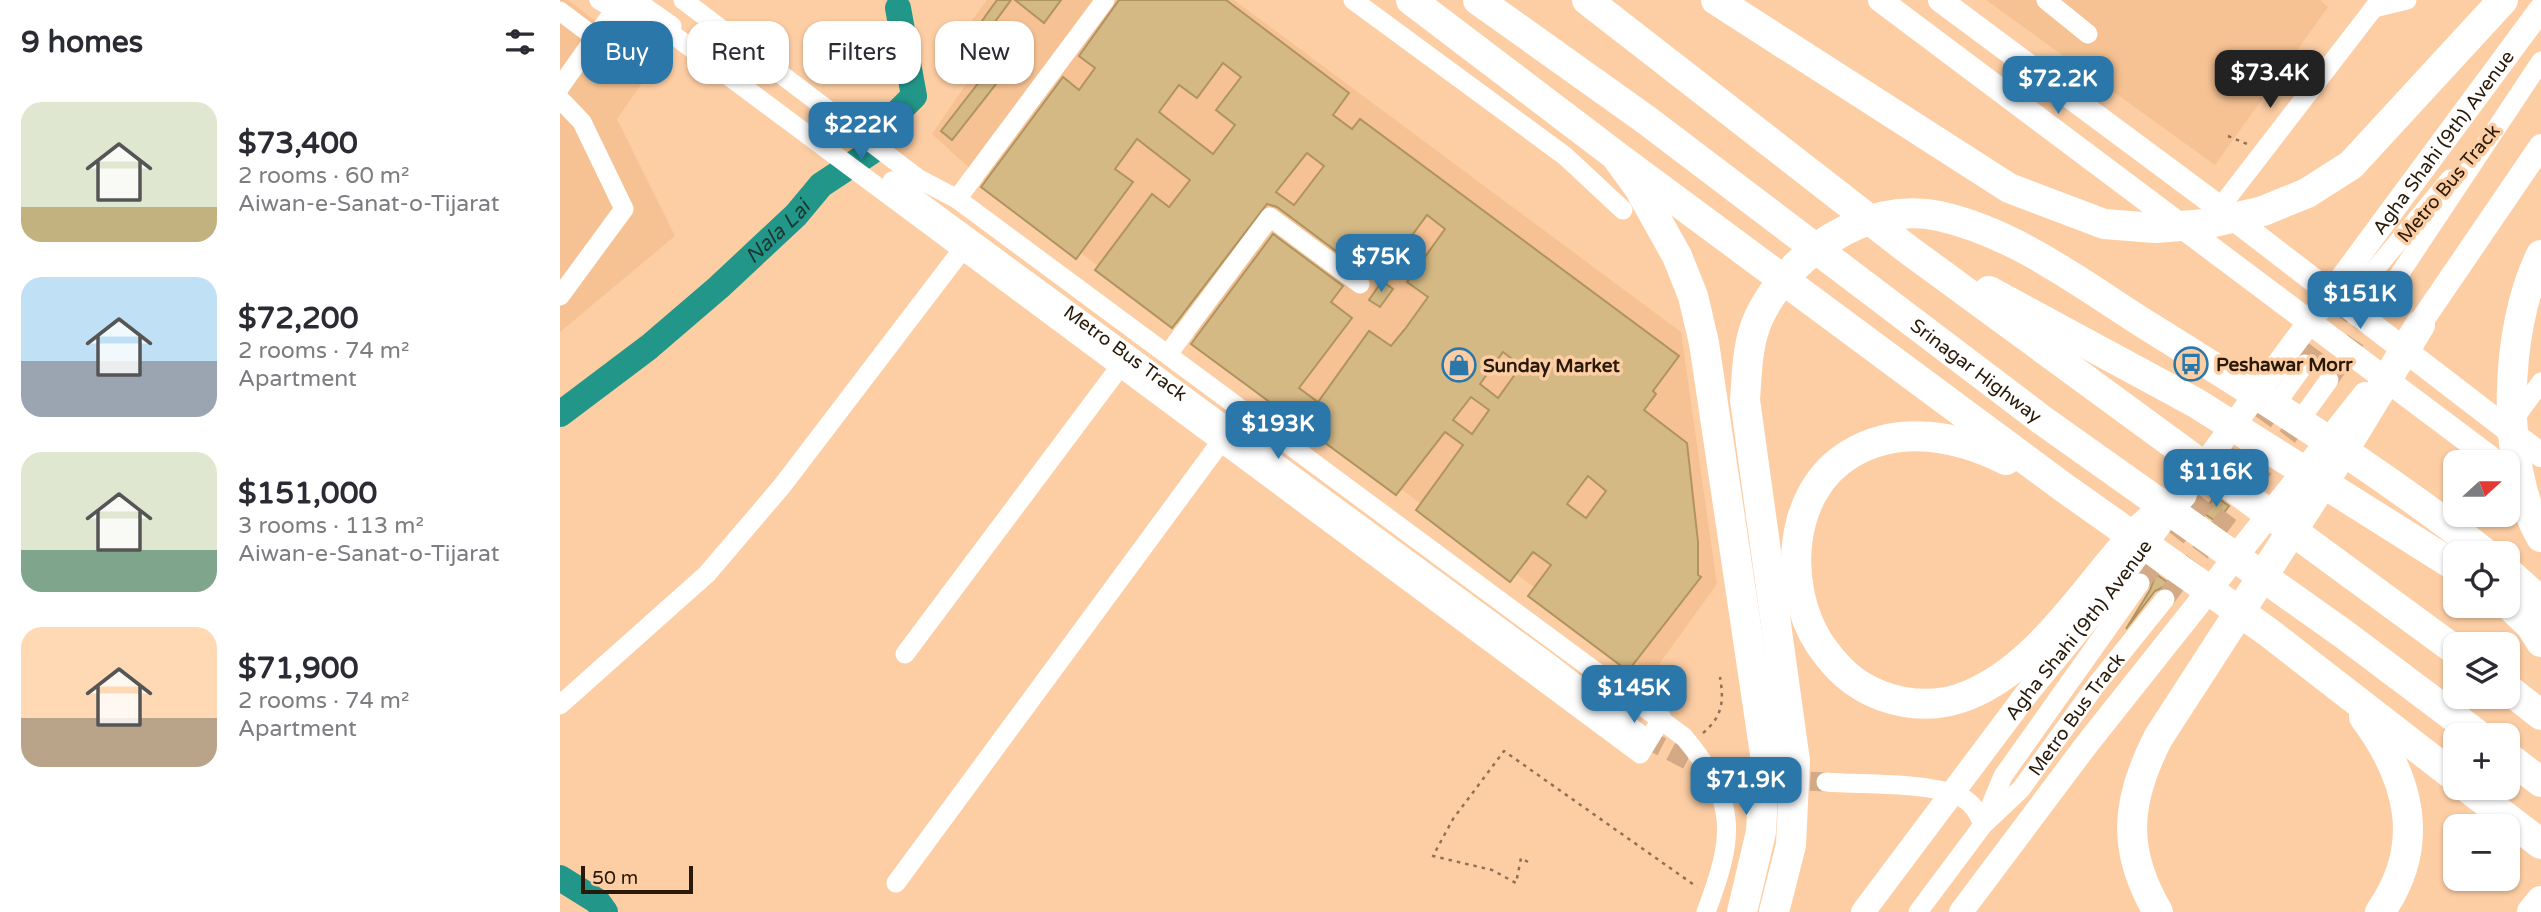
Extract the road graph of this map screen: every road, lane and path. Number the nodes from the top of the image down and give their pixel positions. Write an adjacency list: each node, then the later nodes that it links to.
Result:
1 (635, 0): 26 (street)
2 (683, 0): 31 (street)
3 (1105, 0): 32 (street)
4 (1353, 0): 34 (street)
5 (1411, 0): 29 (highway)
6 (1478, 0): 76 (highway, Srinagar Highway)
7 (1587, 0): 37 (highway)
8 (1716, 0): 13 (highway)
9 (1880, 0): 35 (main road)
10 (1940, 0): 33 (main road)
11 (2046, 0): 20 (street)
12 (2407, 0): 14 (street)
13 (2503, 0)
14 (2372, 3): 30 (street)
15 (612, 4): 18 (street); 26 (street)
16 (2541, 9): 57 (main road, Agha Shahi (9th) Avenue)
17 (560, 12): 19 (street)
18 (605, 21)
19 (581, 27)
20 (2088, 34)
21 (581, 60): 23 (street)
22 (2541, 61): 25 (street, Metro Bus Track)
23 (560, 87)
24 (560, 99): 41 (street)
25 (2510, 111): 40 (street, Metro Bus Track); 42 (street, Metro Bus Track)
26 (803, 124): 31 (street)
27 (2228, 136): 30 (path)
28 (2537, 152): 43 (main road)
29 (1615, 155): 56 (highway); 90 (highway)
30 (2260, 156): 33 (street)
31 (907, 189): 32 (street); 36 (street); 77 (street, Metro Bus Track)
32 (957, 200): 44 (street)
33 (2211, 202): 35 (street); 51 (main road)
34 (1623, 210)
35 (2197, 237): 53 (main road)
36 (962, 250): 46 (street); 73 (street)
37 (1910, 251): 61 (highway); 67 (highway)
38 (2541, 255): 59 (highway)
39 (1360, 284): 44 (street)
40 (2359, 289)
41 (560, 296)
42 (2379, 305)
43 (2420, 325): 94 (main road); 95 (highway)
44 (1168, 354): 75 (street)
45 (2305, 364): 49 (street)
46 (1119, 368): 52 (street); 69 (street)
47 (2329, 380): 50 (street)
48 (2541, 382): 51 (street)
49 (2281, 397)
50 (2303, 416)
51 (2507, 428): 54 (main road)
52 (1220, 443): 75 (street); 87 (street)
53 (2480, 450)
54 (2541, 454)
55 (2520, 480): 58 (main road)
56 (2063, 487): 57 (highway); 71 (highway)
57 (2182, 494): 92 (main road, Agha Shahi (9th) Avenue)
58 (2541, 496)
59 (2541, 537)
60 (2470, 541): 91 (highway)
61 (2443, 558)
62 (2140, 583): 84 (street, Metro Bus Track)
63 (2520, 583): 65 (highway)
64 (2165, 599): 84 (street, Metro Bus Track)
65 (2541, 603)
66 (2520, 615): 68 (highway)
67 (2443, 641)
68 (2541, 642)
69 (905, 654)
70 (1720, 677): 78 (path)
71 (2331, 681): 80 (highway); 96 (highway)
72 (2520, 699): 74 (highway)
73 (560, 705)
74 (2541, 715)
75 (1662, 718): 78 (street)
76 (2462, 723)
77 (1645, 738)
78 (1690, 744): 89 (street)
79 (2520, 766): 82 (highway)
80 (2443, 768)
81 (1826, 782): 84 (street)
82 (2541, 782)
83 (2484, 800): 85 (highway)
84 (1983, 825): 93 (street, Metro Bus Track)
85 (2541, 844)
86 (1528, 862): 89 (path)
87 (896, 883)
88 (2541, 901): 97 (highway)
89 (1709, 905)
90 (1742, 912)
91 (1774, 912)
92 (1863, 912)
93 (1918, 912)
94 (1961, 912)
95 (2158, 912)
96 (2380, 912)
97 (2532, 912)

